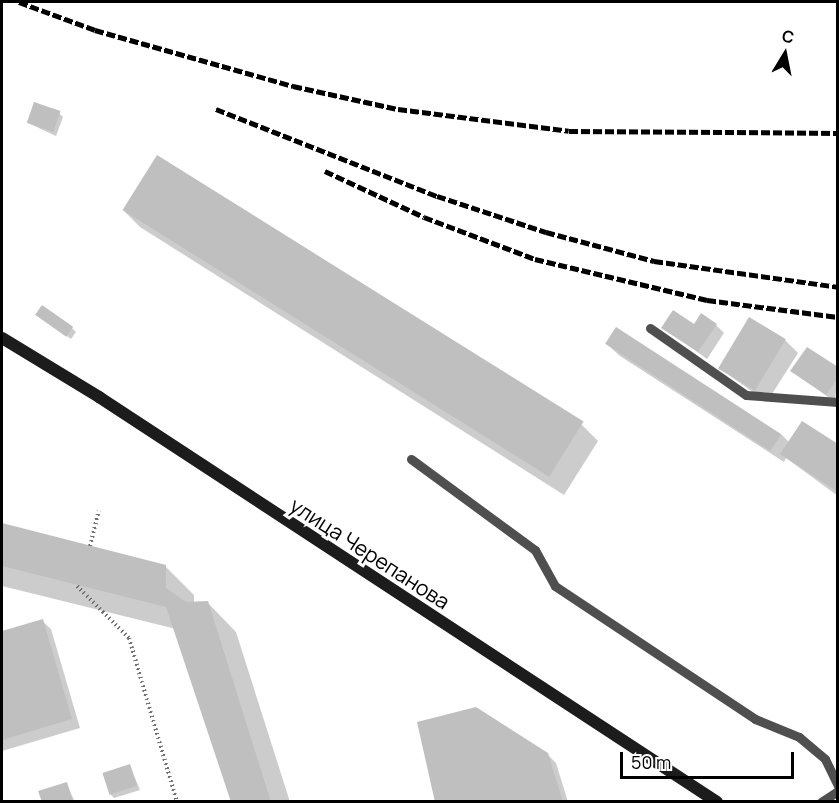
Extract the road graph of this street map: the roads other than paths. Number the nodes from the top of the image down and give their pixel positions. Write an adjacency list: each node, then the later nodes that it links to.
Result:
1 (650, 328): 3 (lane)
2 (2, 338): 7 (main road, улица Черепанова)
3 (837, 402)
4 (411, 459): 5 (lane)
5 (837, 786)
6 (837, 791): 8 (lane)
7 (717, 801)
8 (821, 801)

